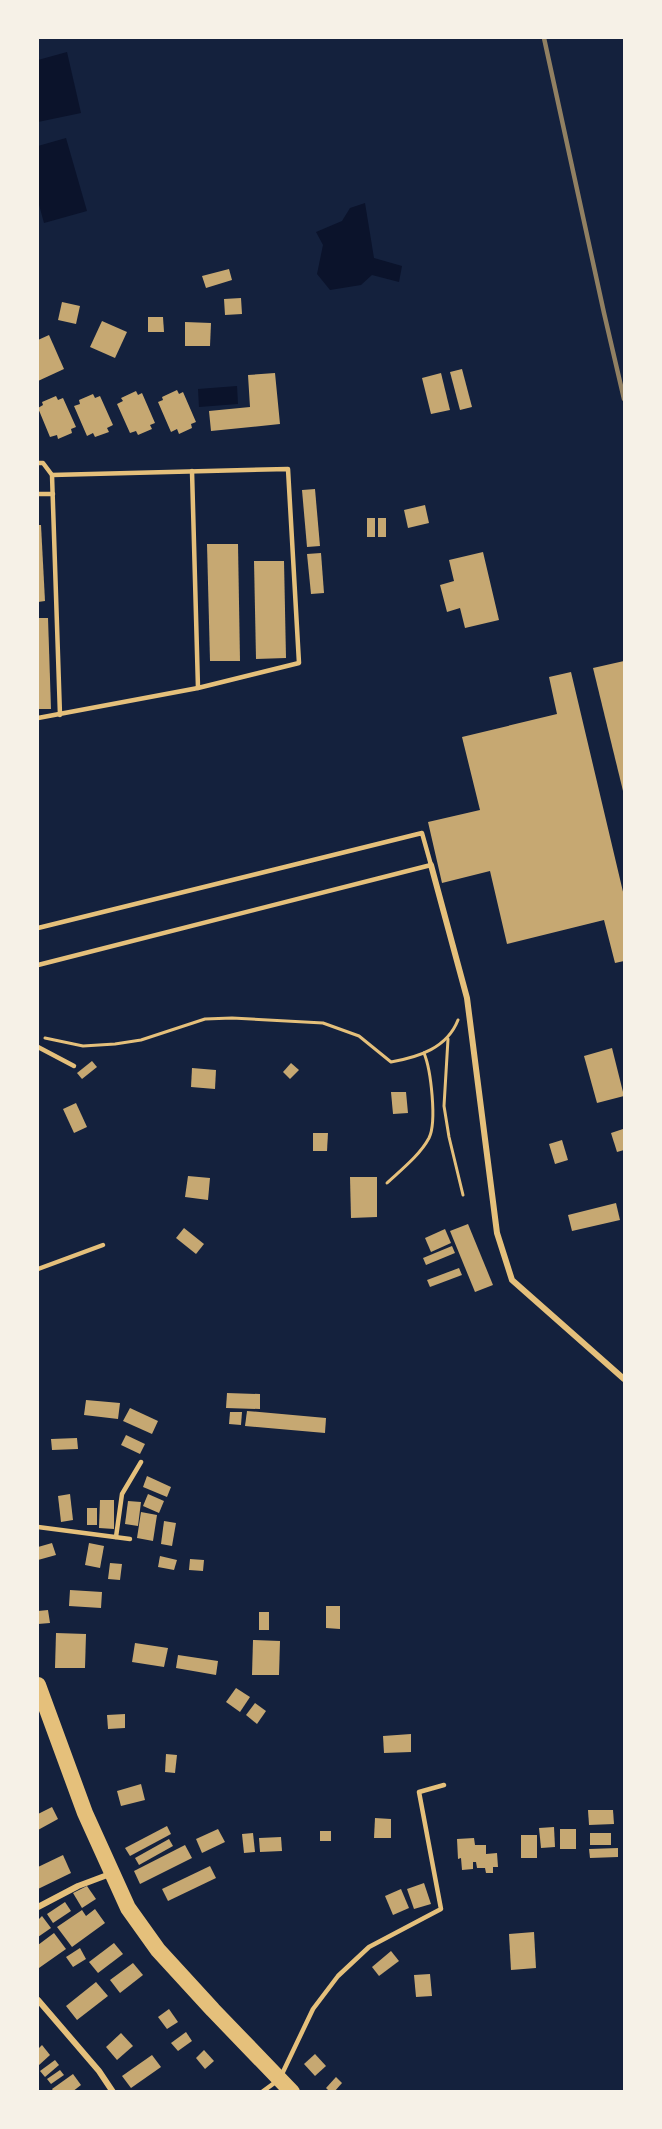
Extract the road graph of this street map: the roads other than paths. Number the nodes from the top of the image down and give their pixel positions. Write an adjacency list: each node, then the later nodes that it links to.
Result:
1 (38, 463): 3 (lane)
2 (192, 471): 3 (lane); 6 (lane); 6 (lane)
3 (52, 476): 5 (lane)
4 (38, 494): 5 (lane)
5 (52, 494): 7 (lane)
6 (198, 688): 7 (lane)
7 (60, 715): 8 (lane)
8 (38, 718)
9 (431, 865): 10 (lane); 11 (lane); 16 (street)
10 (38, 928)
11 (38, 965)
12 (38, 1047): 13 (lane)
13 (74, 1066)
14 (103, 1245): 15 (lane)
15 (38, 1269)
16 (624, 1379)
17 (141, 1462): 19 (lane)
18 (38, 1527): 19 (lane)
19 (116, 1537): 20 (lane)
20 (130, 1539)
21 (38, 1685): 23 (highway)
22 (444, 1785): 26 (lane)
23 (111, 1874): 24 (street); 26 (highway)
24 (38, 1907)
25 (38, 2000): 27 (street)
26 (279, 2079): 28 (lane); 29 (highway)
27 (113, 2091)
28 (262, 2091)
29 (292, 2091)

